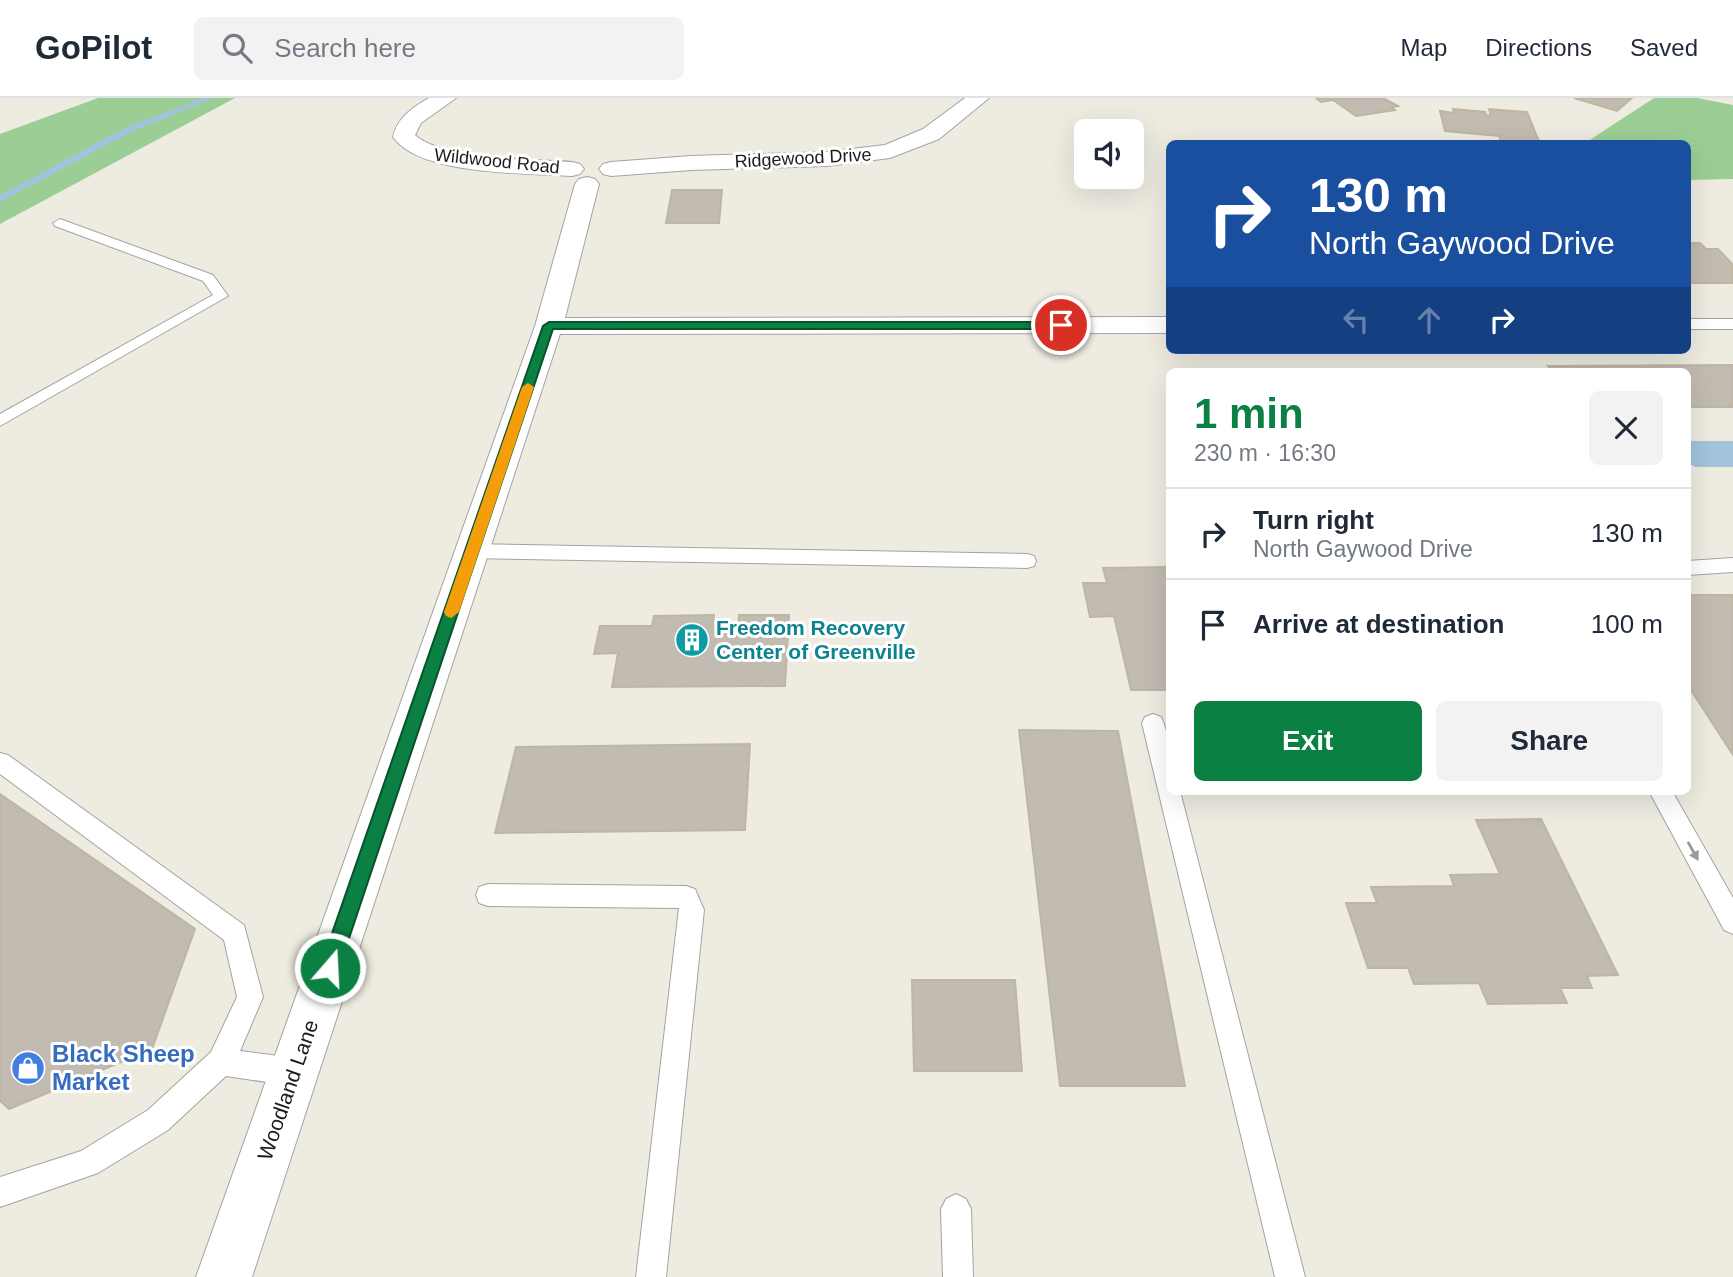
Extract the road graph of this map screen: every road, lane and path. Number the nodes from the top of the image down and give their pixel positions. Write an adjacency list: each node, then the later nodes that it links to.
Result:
1 (445, 98): 3 (street, Wildwood Road)
2 (978, 98): 3 (street, Ridgewood Drive)
3 (590, 174): 8 (street, Woodland Lane)
4 (60, 223): 9 (lane)
5 (1691, 324): 6 (lane)
6 (1733, 324)
7 (1166, 325): 8 (street)
8 (549, 326): 10 (street, Woodland Lane)
9 (0, 421)
10 (472, 551): 11 (lane); 22 (street, Woodland Lane)
11 (1027, 561)
12 (1733, 565): 13 (lane)
13 (1691, 568)
14 (1153, 723): 16 (lane)
15 (0, 762): 21 (lane)
16 (1166, 777)
17 (1170, 795): 28 (lane)
18 (1662, 795): 20 (lane, one-way to 20)
19 (488, 895): 26 (lane)
20 (1733, 922)
21 (220, 1062): 22 (lane); 23 (lane)
22 (294, 1072): 25 (street, Woodland Lane)
23 (0, 1192)
24 (956, 1209): 27 (lane)
25 (224, 1277)
26 (651, 1277)
27 (958, 1277)
28 (1290, 1277)

